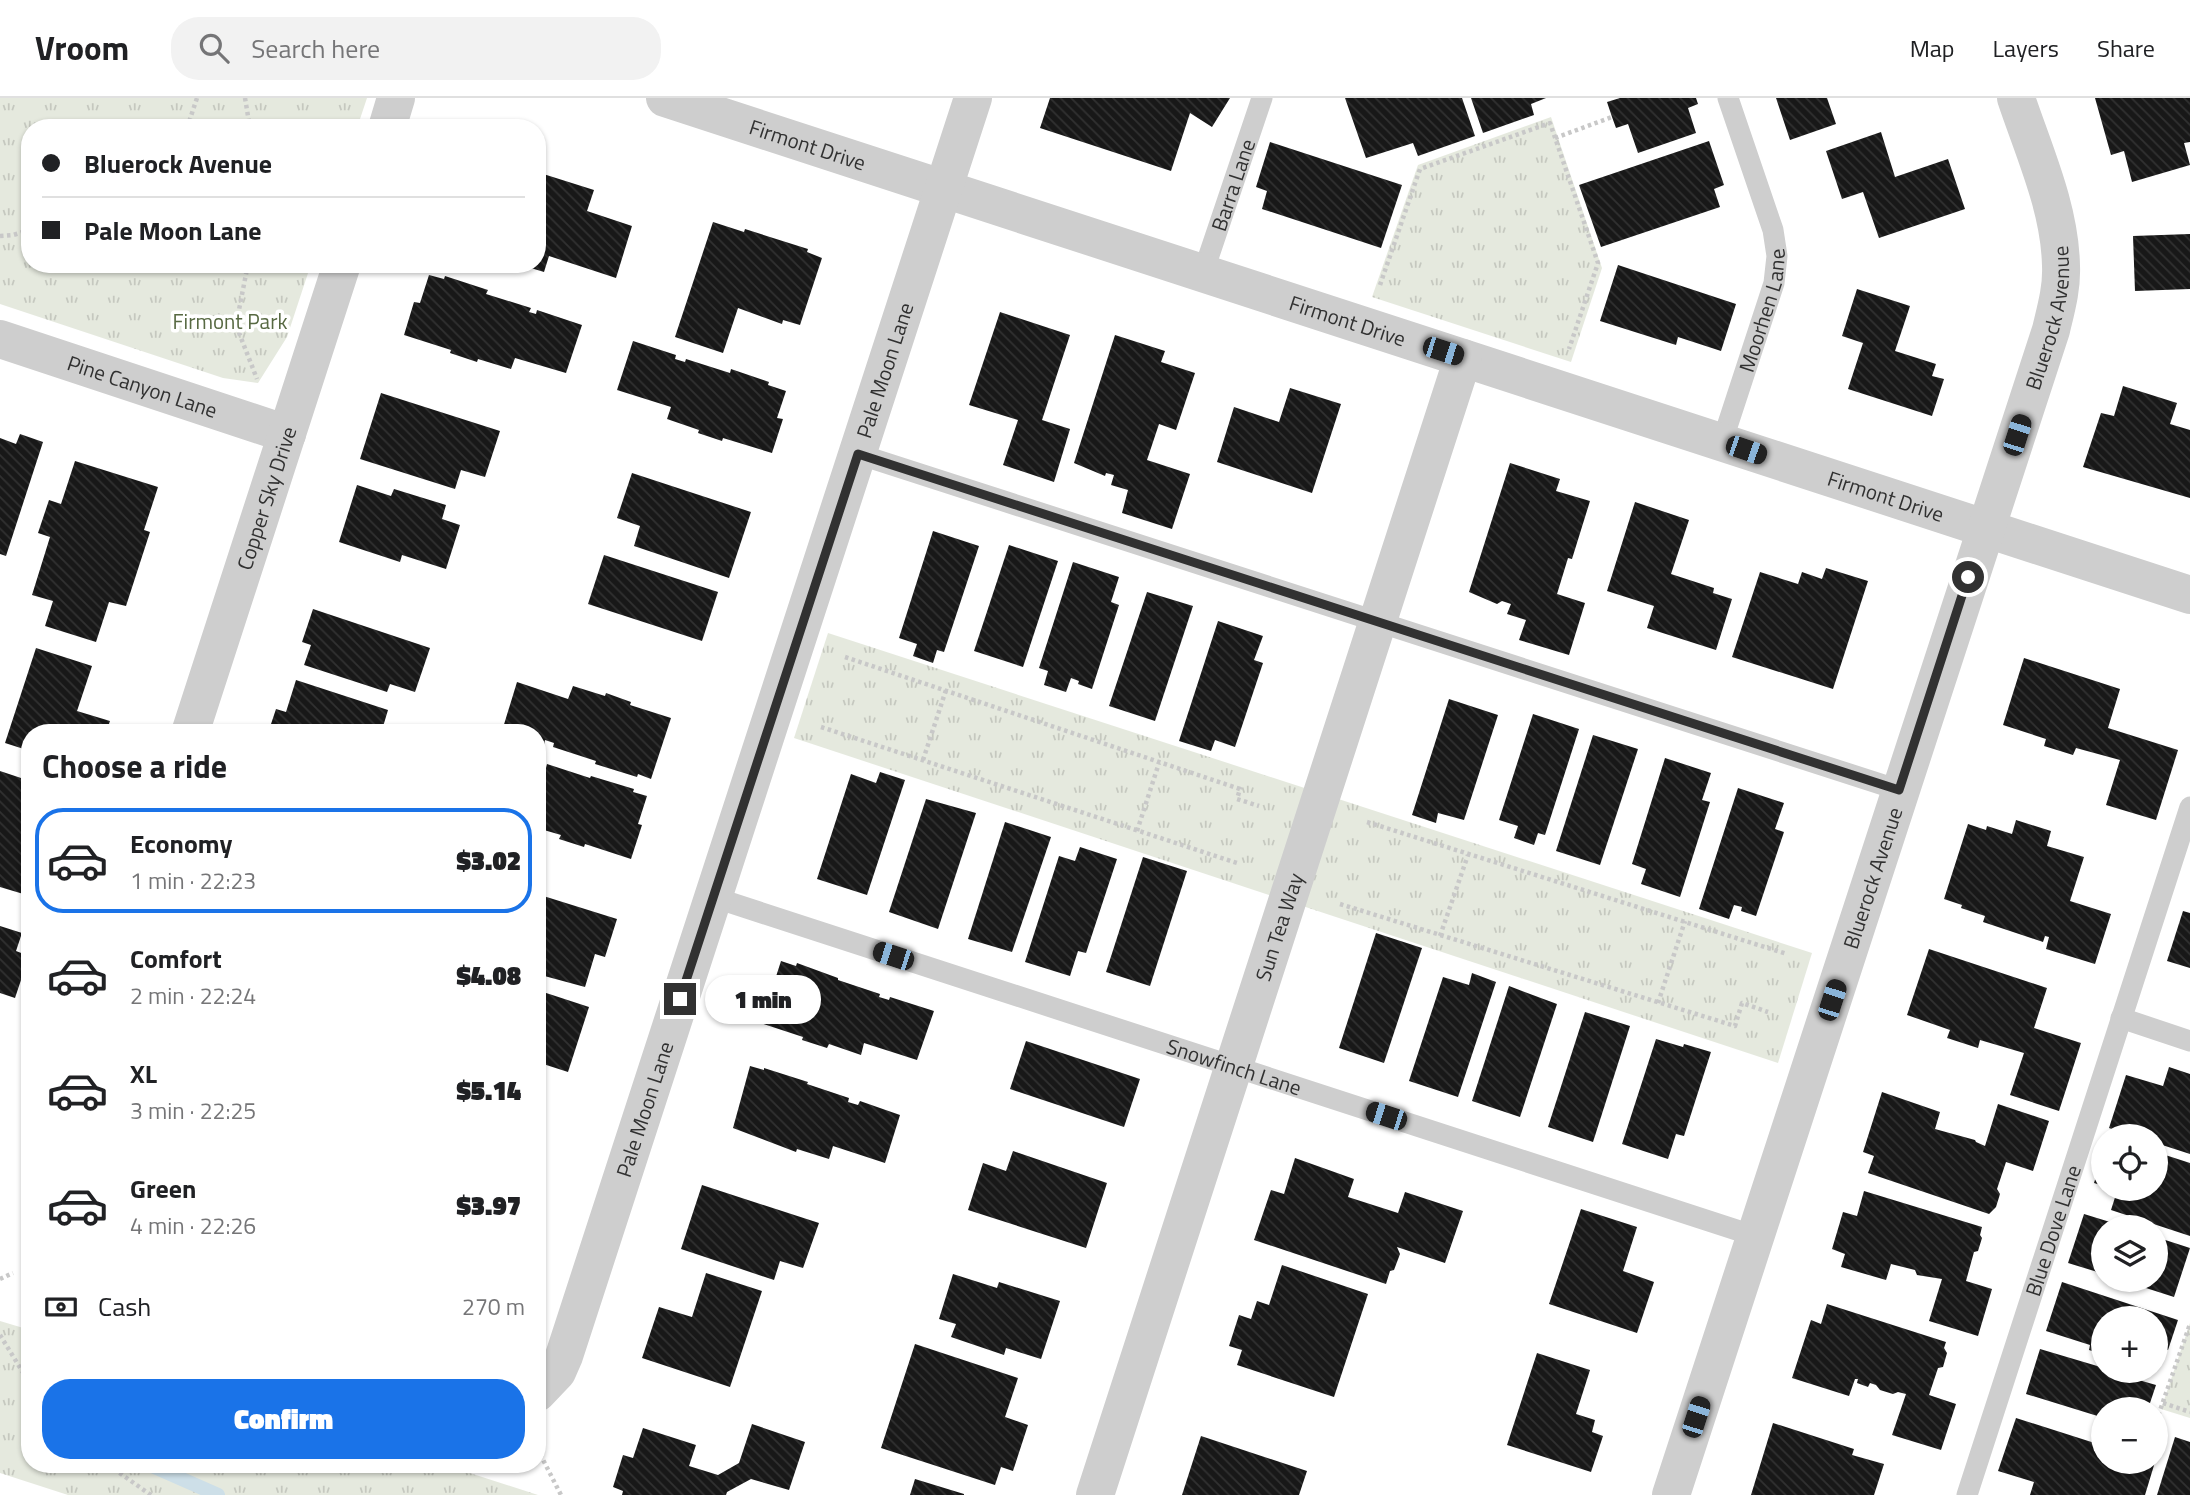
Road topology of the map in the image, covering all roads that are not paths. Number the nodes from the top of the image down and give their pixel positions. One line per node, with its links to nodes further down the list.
1 (396, 98): 7 (street)
2 (665, 98): 8 (street, Firmont Drive)
3 (973, 98): 8 (street, Pale Moon Lane)
4 (1262, 98): 10 (lane, Barra Lane)
5 (1728, 98): 14 (lane, Moorhen Lane)
6 (2016, 98): 16 (street, Bluerock Avenue)
7 (390, 119)
8 (944, 188): 10 (street, Firmont Drive); 15 (street, Pale Moon Lane)
9 (339, 273): 13 (street, Copper Sky Drive)
10 (1203, 274): 12 (street, Firmont Drive)
11 (0, 339): 13 (street, Pine Canyon Lane)
12 (1464, 358): 14 (street, Firmont Drive); 18 (street, Sun Tea Way)
13 (287, 434): 19 (street, Copper Sky Drive)
14 (1722, 442): 16 (street, Firmont Drive)
15 (858, 454): 18 (lane); 22 (street, Pale Moon Lane)
16 (1985, 528): 17 (street, Firmont Drive); 20 (street, Bluerock Avenue)
17 (2190, 595)
18 (1378, 621): 20 (lane); 25 (street, Sun Tea Way)
19 (193, 724)
20 (1899, 790): 26 (street, Bluerock Avenue)
21 (2190, 807): 23 (lane, Blue Dove Lane)
22 (713, 897): 25 (lane, Snowfinch Lane); 27 (street, Pale Moon Lane)
23 (2121, 1018): 24 (lane); 30 (lane, Blue Dove Lane)
24 (2190, 1041)
25 (1233, 1066): 26 (lane, Snowfinch Lane); 28 (street, Sun Tea Way)
26 (1755, 1236): 29 (street, Bluerock Avenue)
27 (546, 1384)
28 (1095, 1495)
29 (1671, 1495)
30 (1967, 1495)

